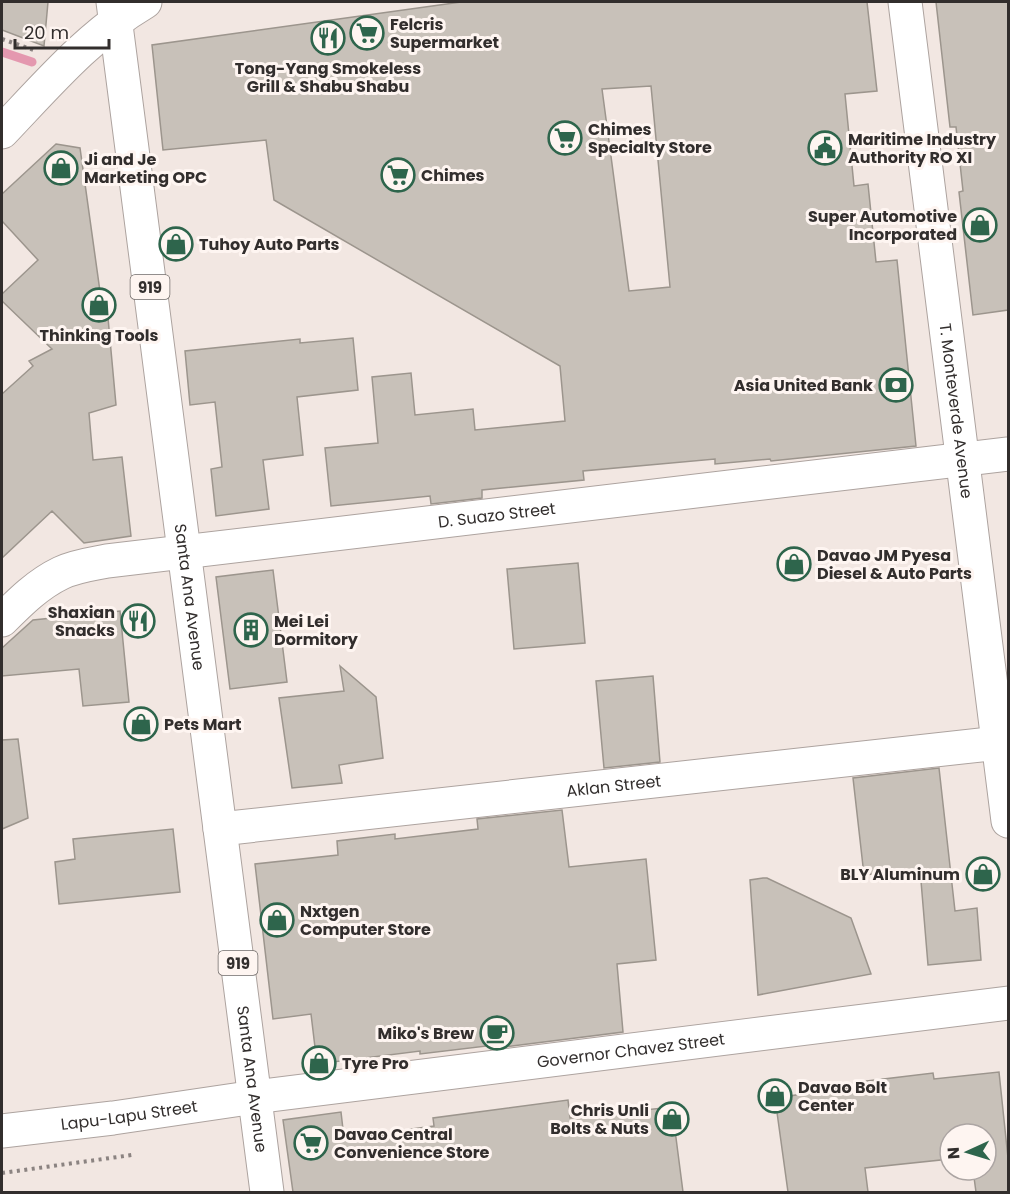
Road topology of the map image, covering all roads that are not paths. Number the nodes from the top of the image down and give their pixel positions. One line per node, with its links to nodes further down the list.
1 (145, 2): 3 (street)
2 (905, 2): 6 (street, T. Monteverde Avenue)
3 (114, 11): 4 (street); 7 (street, Santa Ana Avenue / 919)
4 (2, 132)
5 (1008, 454): 6 (street, D. Suazo Street)
6 (963, 461): 7 (street, D. Suazo Street); 9 (street, T. Monteverde Avenue)
7 (185, 552): 8 (street, D. Suazo Street); 11 (street, Santa Ana Avenue / 919)
8 (2, 620)
9 (1004, 743): 10 (street, T. Monteverde Avenue); 11 (street, Aklan Street)
10 (1008, 821)
11 (220, 829): 13 (street, Santa Ana Avenue / 919)
12 (1008, 1003): 13 (street, Governor Chavez Street)
13 (255, 1097): 14 (street, Lapu-Lapu Street); 15 (street, Santa Ana Avenue / 919)
14 (2, 1131)
15 (267, 1192)

